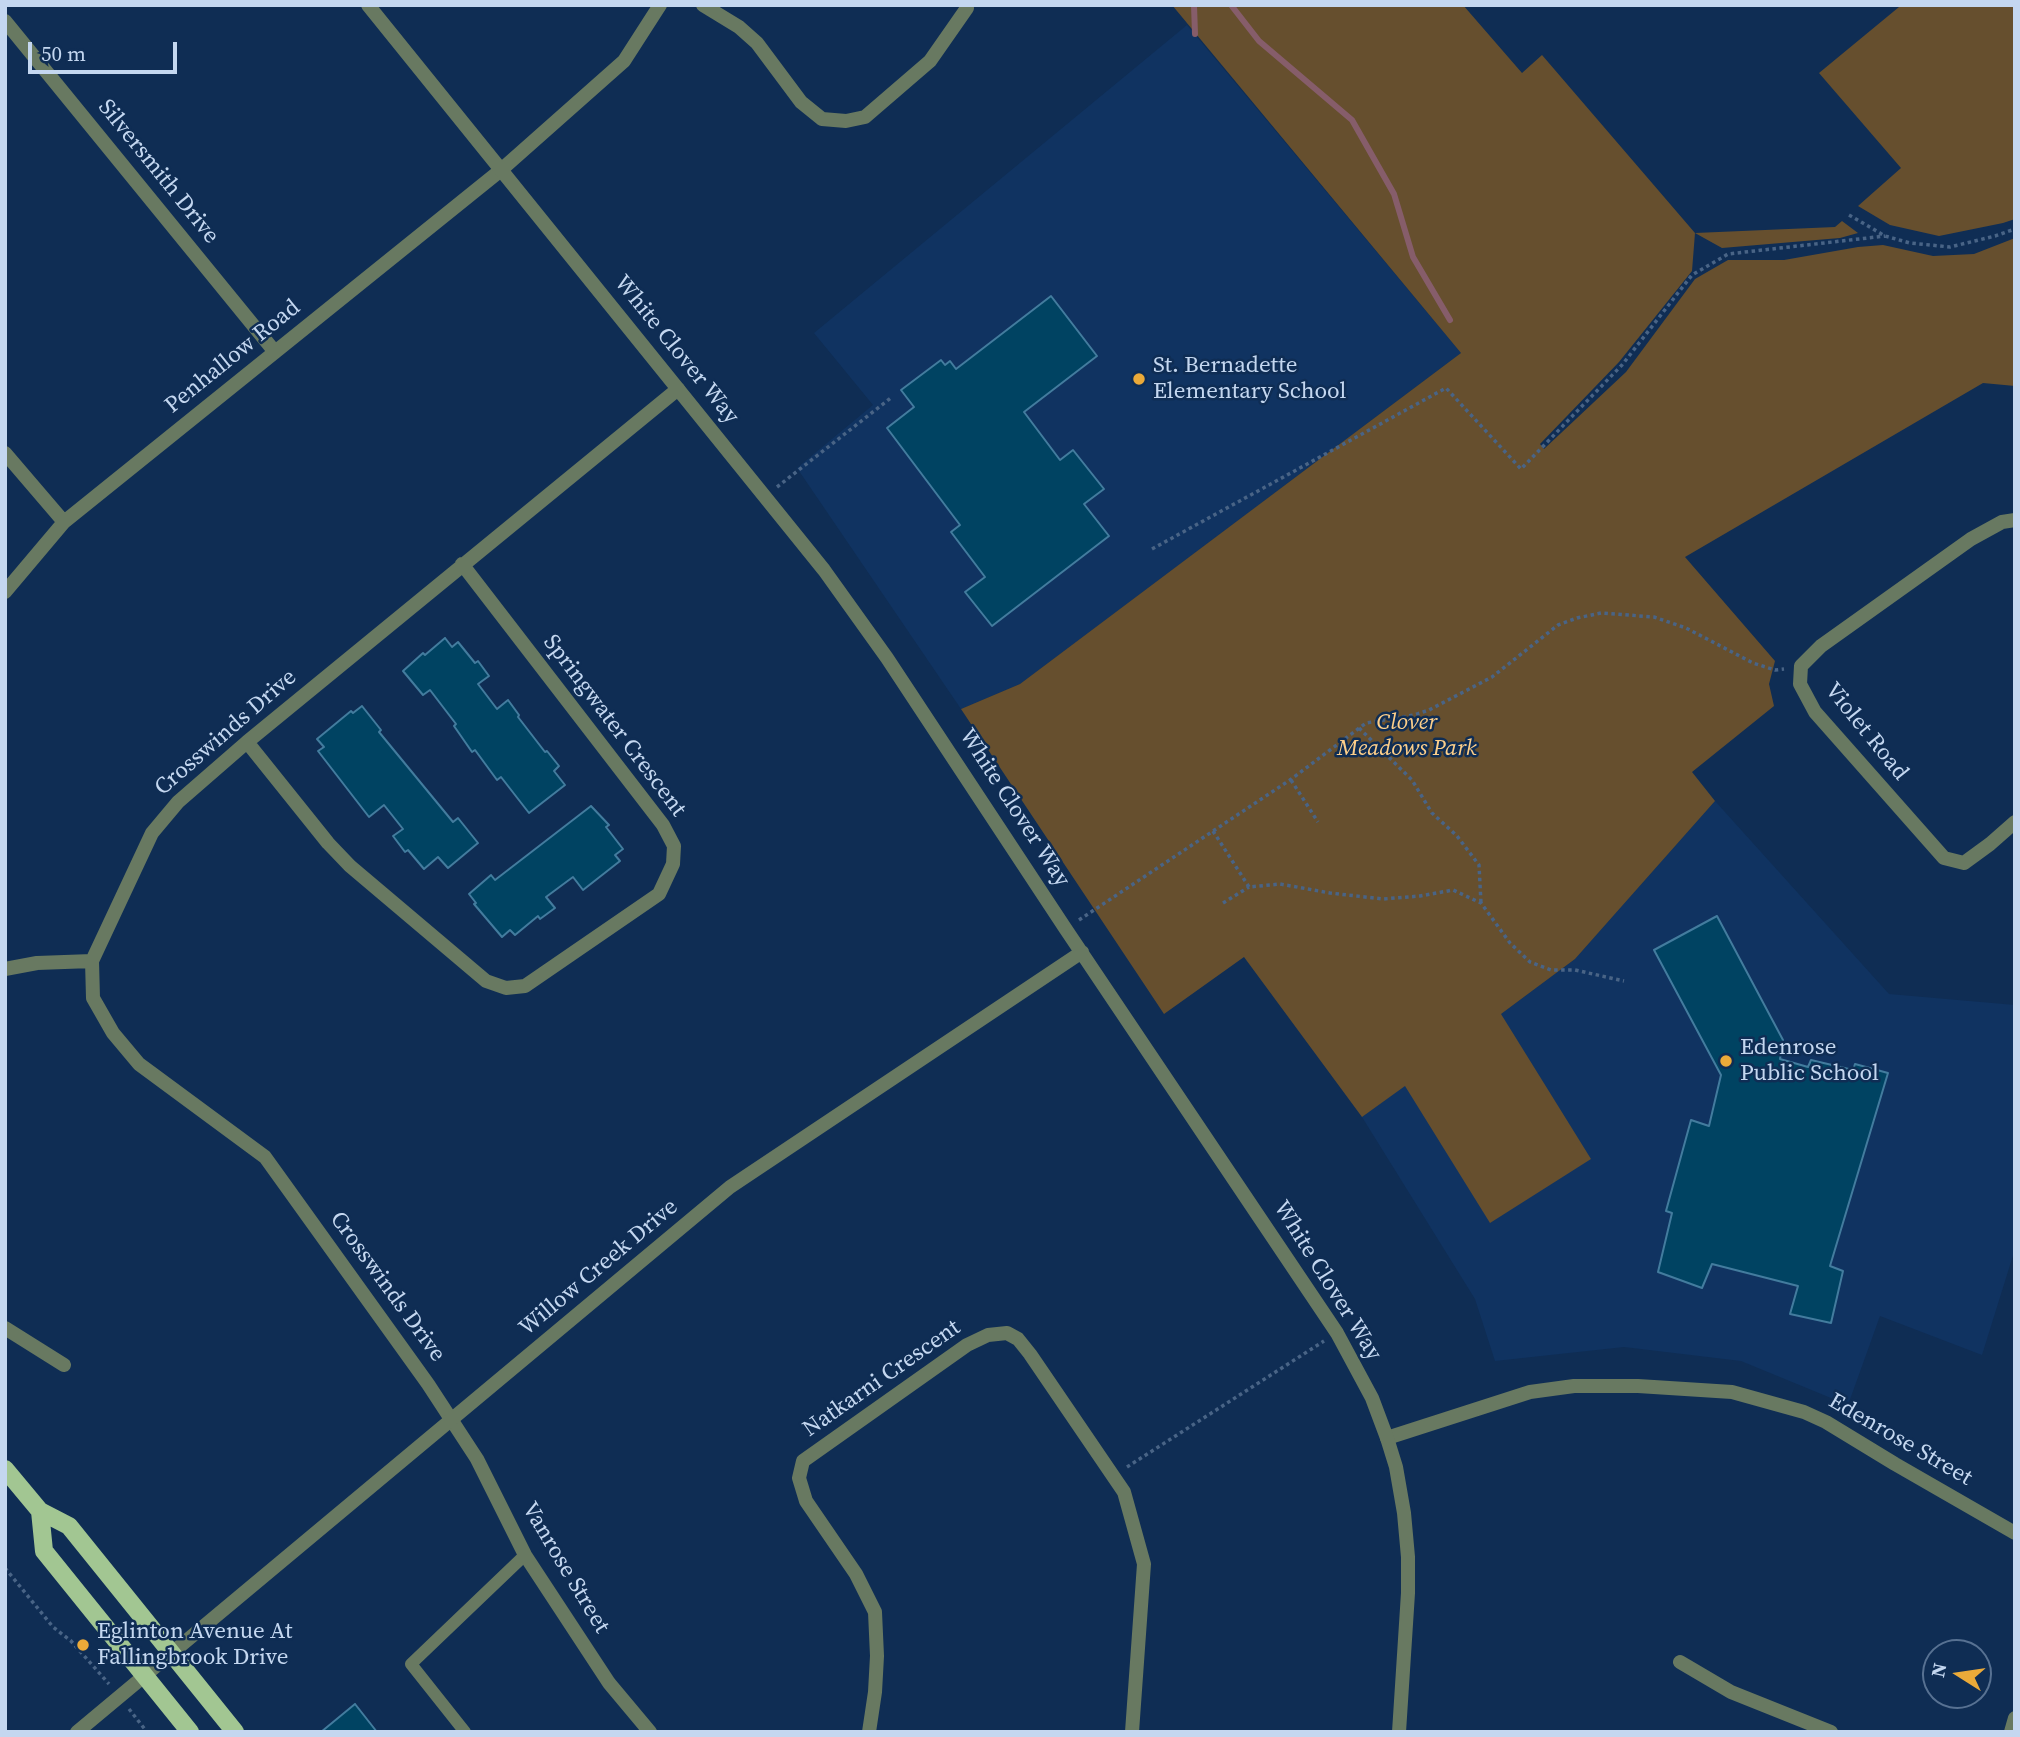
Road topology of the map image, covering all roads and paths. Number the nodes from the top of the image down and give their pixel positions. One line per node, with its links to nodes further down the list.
1 (368, 5): 6 (street, White Clover Way)
2 (660, 5): 6 (street, Penhallow Road)
3 (703, 5): 4 (street)
4 (967, 8)
5 (5, 21): 10 (street, Silversmith Drive)
6 (501, 170): 10 (street, Penhallow Road); 11 (street, White Clover Way)
7 (1849, 215): 9 (path)
8 (2015, 229): 9 (path)
9 (1885, 236): 17 (path)
10 (275, 352): 16 (street, Penhallow Road)
11 (678, 389): 14 (street, White Clover Way); 18 (street, Crosswinds Drive)
12 (892, 397): 14 (path)
13 (5, 453): 16 (street)
14 (765, 496): 30 (street, White Clover Way)
15 (2015, 520): 20 (street, Violet Road)
16 (64, 522): 19 (street, Penhallow Road)
17 (1152, 549)
18 (462, 564): 22 (street, Crosswinds Drive); 22 (street, Springwater Crescent)
19 (5, 592)
20 (1801, 666): 21 (path); 25 (street, Violet Road)
21 (1359, 729): 23 (path); 29 (path)
22 (247, 742): 32 (street, Crosswinds Drive)
23 (1290, 780): 24 (path); 26 (path)
24 (1318, 822)
25 (2015, 822)
26 (1213, 831): 27 (path); 30 (path)
27 (1249, 887): 28 (path); 29 (path)
28 (1223, 903)
29 (1481, 903): 34 (path)
30 (1065, 928): 31 (street, White Clover Way)
31 (1082, 952): 36 (street, White Clover Way); 38 (street, Willow Creek Drive)
32 (92, 961): 33 (street); 38 (street, Crosswinds Drive)
33 (5, 969)
34 (1624, 981)
35 (5, 1328): 37 (street)
36 (1337, 1333): 39 (street, White Clover Way); 41 (path)
37 (64, 1365)
38 (452, 1421): 44 (street, Vanrose Street); 46 (street, Willow Creek Drive)
39 (1387, 1438): 43 (street, Edenrose Street); 58 (street, White Clover Way)
40 (5, 1469): 42 (main road)
41 (1114, 1476): 56 (street, Natkarni Crescent); 57 (street, Natkarni Crescent)
42 (40, 1511): 46 (main road); 48 (main road)
43 (2015, 1533)
44 (525, 1555): 54 (lane); 55 (street, Vanrose Street)
45 (5, 1568): 49 (path)
46 (171, 1653): 48 (street, Willow Creek Drive); 53 (main road)
47 (1679, 1662): 59 (street)
48 (145, 1675): 51 (street, Willow Creek Drive); 52 (main road)
49 (104, 1678)
50 (2015, 1718): 60 (street)
51 (77, 1732)
52 (190, 1732)
53 (235, 1732)
54 (465, 1732)
55 (650, 1732)
56 (869, 1732)
57 (1132, 1732)
58 (1399, 1732)
59 (1831, 1732)
60 (2011, 1732)

